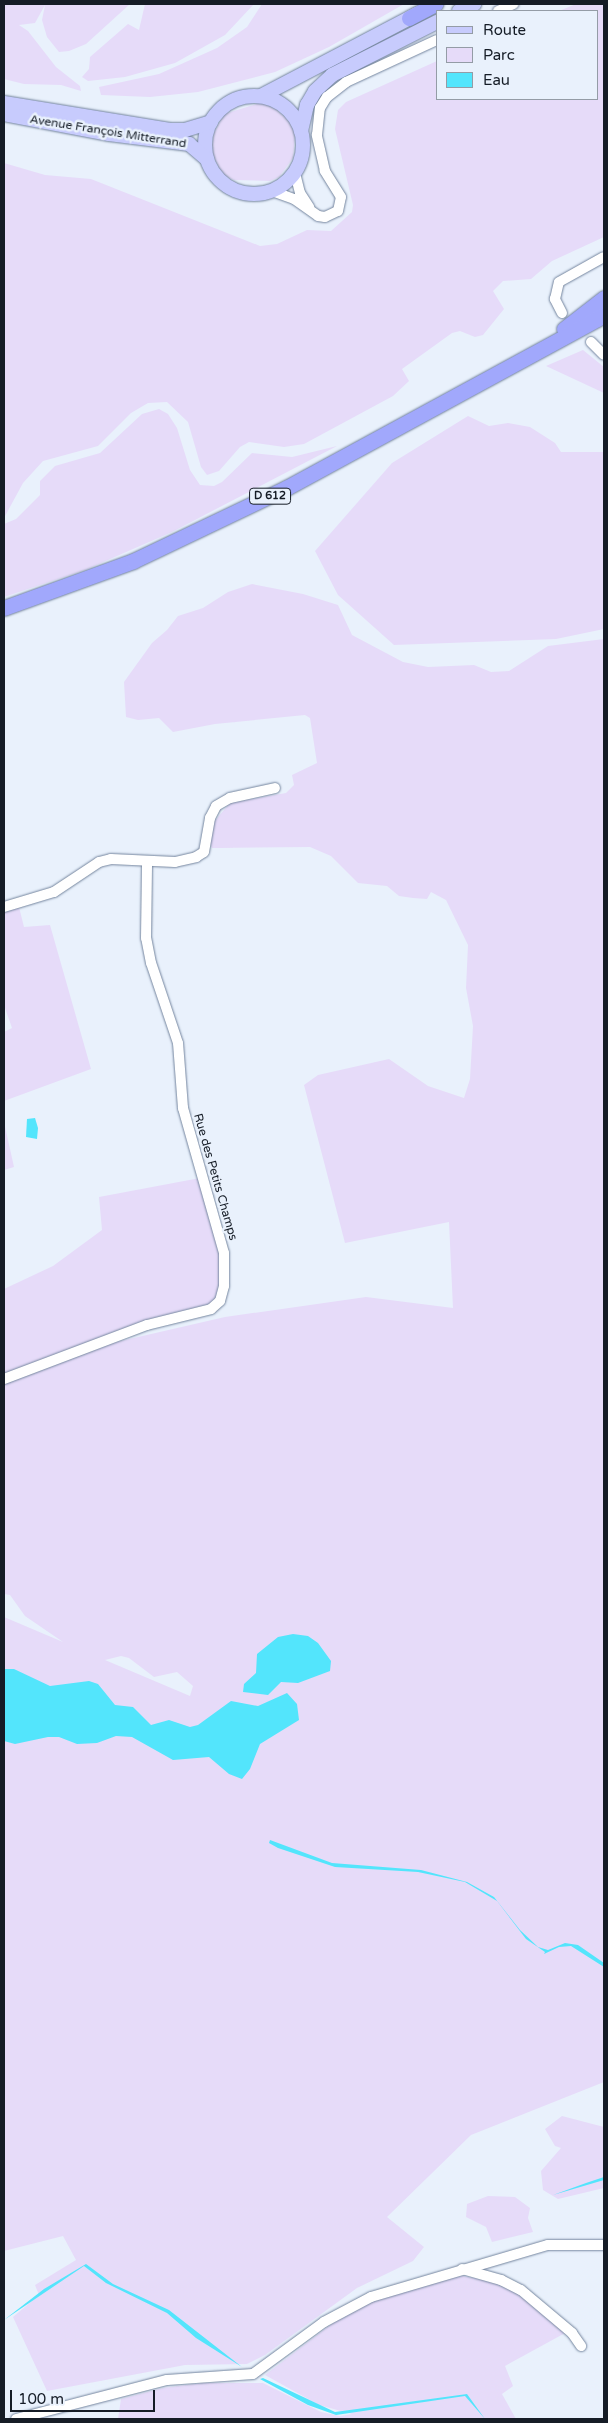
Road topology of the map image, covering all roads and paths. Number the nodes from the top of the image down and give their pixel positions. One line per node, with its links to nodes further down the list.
1 (436, 4): 6 (highway)
2 (474, 4): 4 (main road)
3 (514, 4): 5 (street)
4 (461, 10)
5 (500, 10)
6 (409, 18): 9 (main road)
7 (436, 23): 13 (main road)
8 (436, 40): 17 (street)
9 (261, 96): 12 (main road); 13 (main road)
10 (4, 104): 12 (main road, Avenue François Mitterrand)
11 (4, 114): 14 (main road, Avenue François Mitterrand)
12 (211, 122): 14 (main road)
13 (301, 131): 15 (main road)
14 (207, 159): 16 (main road)
15 (295, 173): 16 (main road); 17 (street)
16 (272, 191): 17 (street)
17 (311, 210)
18 (604, 257): 20 (street)
19 (604, 298): 24 (highway, D 612)
20 (562, 313)
21 (604, 315): 24 (highway, D 612)
22 (591, 342): 23 (street)
23 (604, 354)
24 (525, 359): 25 (highway, D 612)
25 (4, 608)
26 (275, 788): 27 (street)
27 (147, 862): 28 (street); 29 (street, Rue des Petits Champs)
28 (4, 907)
29 (4, 1379)
30 (604, 2245): 31 (street)
31 (462, 2269): 32 (street); 33 (street)
32 (581, 2346)
33 (16, 2419)

